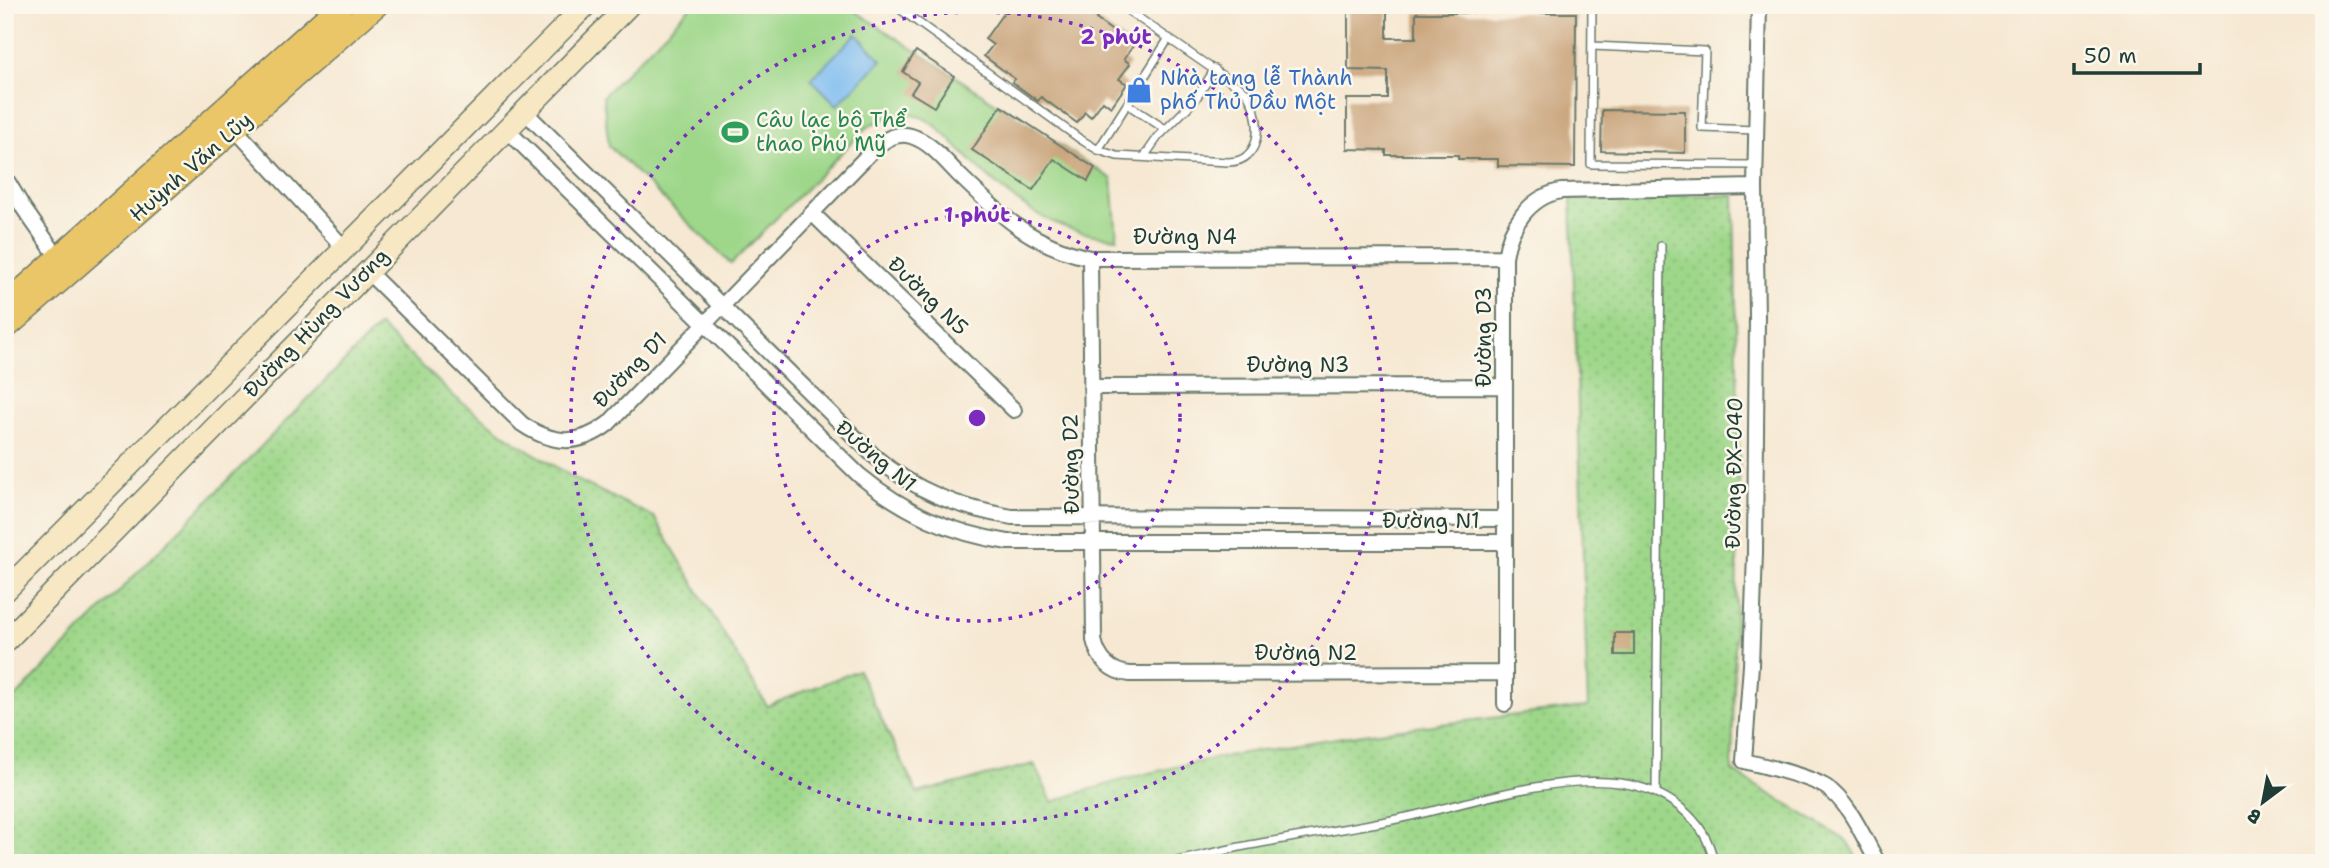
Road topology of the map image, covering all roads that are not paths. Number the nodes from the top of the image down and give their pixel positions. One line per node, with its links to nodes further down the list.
1 (341, 5): 29 (main road, Huỳnh Văn Lũy)
2 (376, 5): 14 (main road, Huỳnh Văn Lũy)
3 (586, 5): 26 (main road, Đường Hùng Vương)
4 (629, 5): 13 (main road, Đường Hùng Vương)
5 (894, 5): 19 (lane)
6 (1120, 5): 9 (lane)
7 (1592, 5): 10 (lane)
8 (1759, 5): 17 (street, Đường ĐX-040)
9 (1169, 38): 11 (lane); 12 (lane)
10 (1592, 46): 17 (lane); 21 (lane)
11 (1215, 69): 16 (lane); 20 (lane)
12 (1127, 104): 16 (lane); 19 (lane)
13 (524, 111): 15 (main road, Đường Hùng Vương); 32 (street, Đường N1)
14 (235, 129): 26 (street); 34 (main road, Huỳnh Văn Lũy)
15 (506, 129): 30 (main road, Đường Hùng Vương); 33 (street, Đường N1)
16 (1165, 129): 20 (lane)
17 (1756, 130): 21 (street, Đường ĐX-040)
18 (908, 135): 24 (street, Đường D1); 28 (street, Đường N4)
19 (1098, 150): 20 (lane)
20 (1144, 157)
21 (1755, 165): 23 (street, Đường ĐX-040)
22 (5, 177): 29 (street)
23 (1755, 187): 27 (street, Đường D3); 50 (street, Đường ĐX-040)
24 (812, 213): 32 (street, Đường D1); 37 (street, Đường N5)
25 (1661, 246): 47 (lane)
26 (345, 249): 30 (main road); 42 (main road, Đường Hùng Vương)
27 (1505, 257): 28 (street, Đường N4); 35 (street, Đường D3)
28 (1090, 258): 36 (street, Đường D2)
29 (59, 259): 31 (main road, Huỳnh Văn Lũy)
30 (367, 271): 33 (street, Đường D1); 43 (main road, Đường Hùng Vương)
31 (5, 306)
32 (722, 306): 33 (street, Đường D1); 38 (street, Đường N1)
33 (705, 323): 40 (street, Đường N1)
34 (5, 328)
35 (1505, 386): 36 (street, Đường N3); 39 (street, Đường D3)
36 (1091, 387): 38 (street, Đường D2)
37 (1014, 410)
38 (1093, 516): 39 (street, Đường N1); 40 (street, Đường D2)
39 (1505, 519): 41 (street, Đường D3)
40 (1093, 542): 41 (street, Đường N1); 44 (street, Đường D2)
41 (1505, 542): 45 (street, Đường D3)
42 (5, 591)
43 (5, 642)
44 (1108, 666): 45 (street, Đường N2)
45 (1505, 673): 46 (street, Đường D3)
46 (1505, 704)
47 (1656, 793): 48 (lane); 49 (lane)
48 (1167, 863)
49 (1714, 863)
50 (1878, 863)

